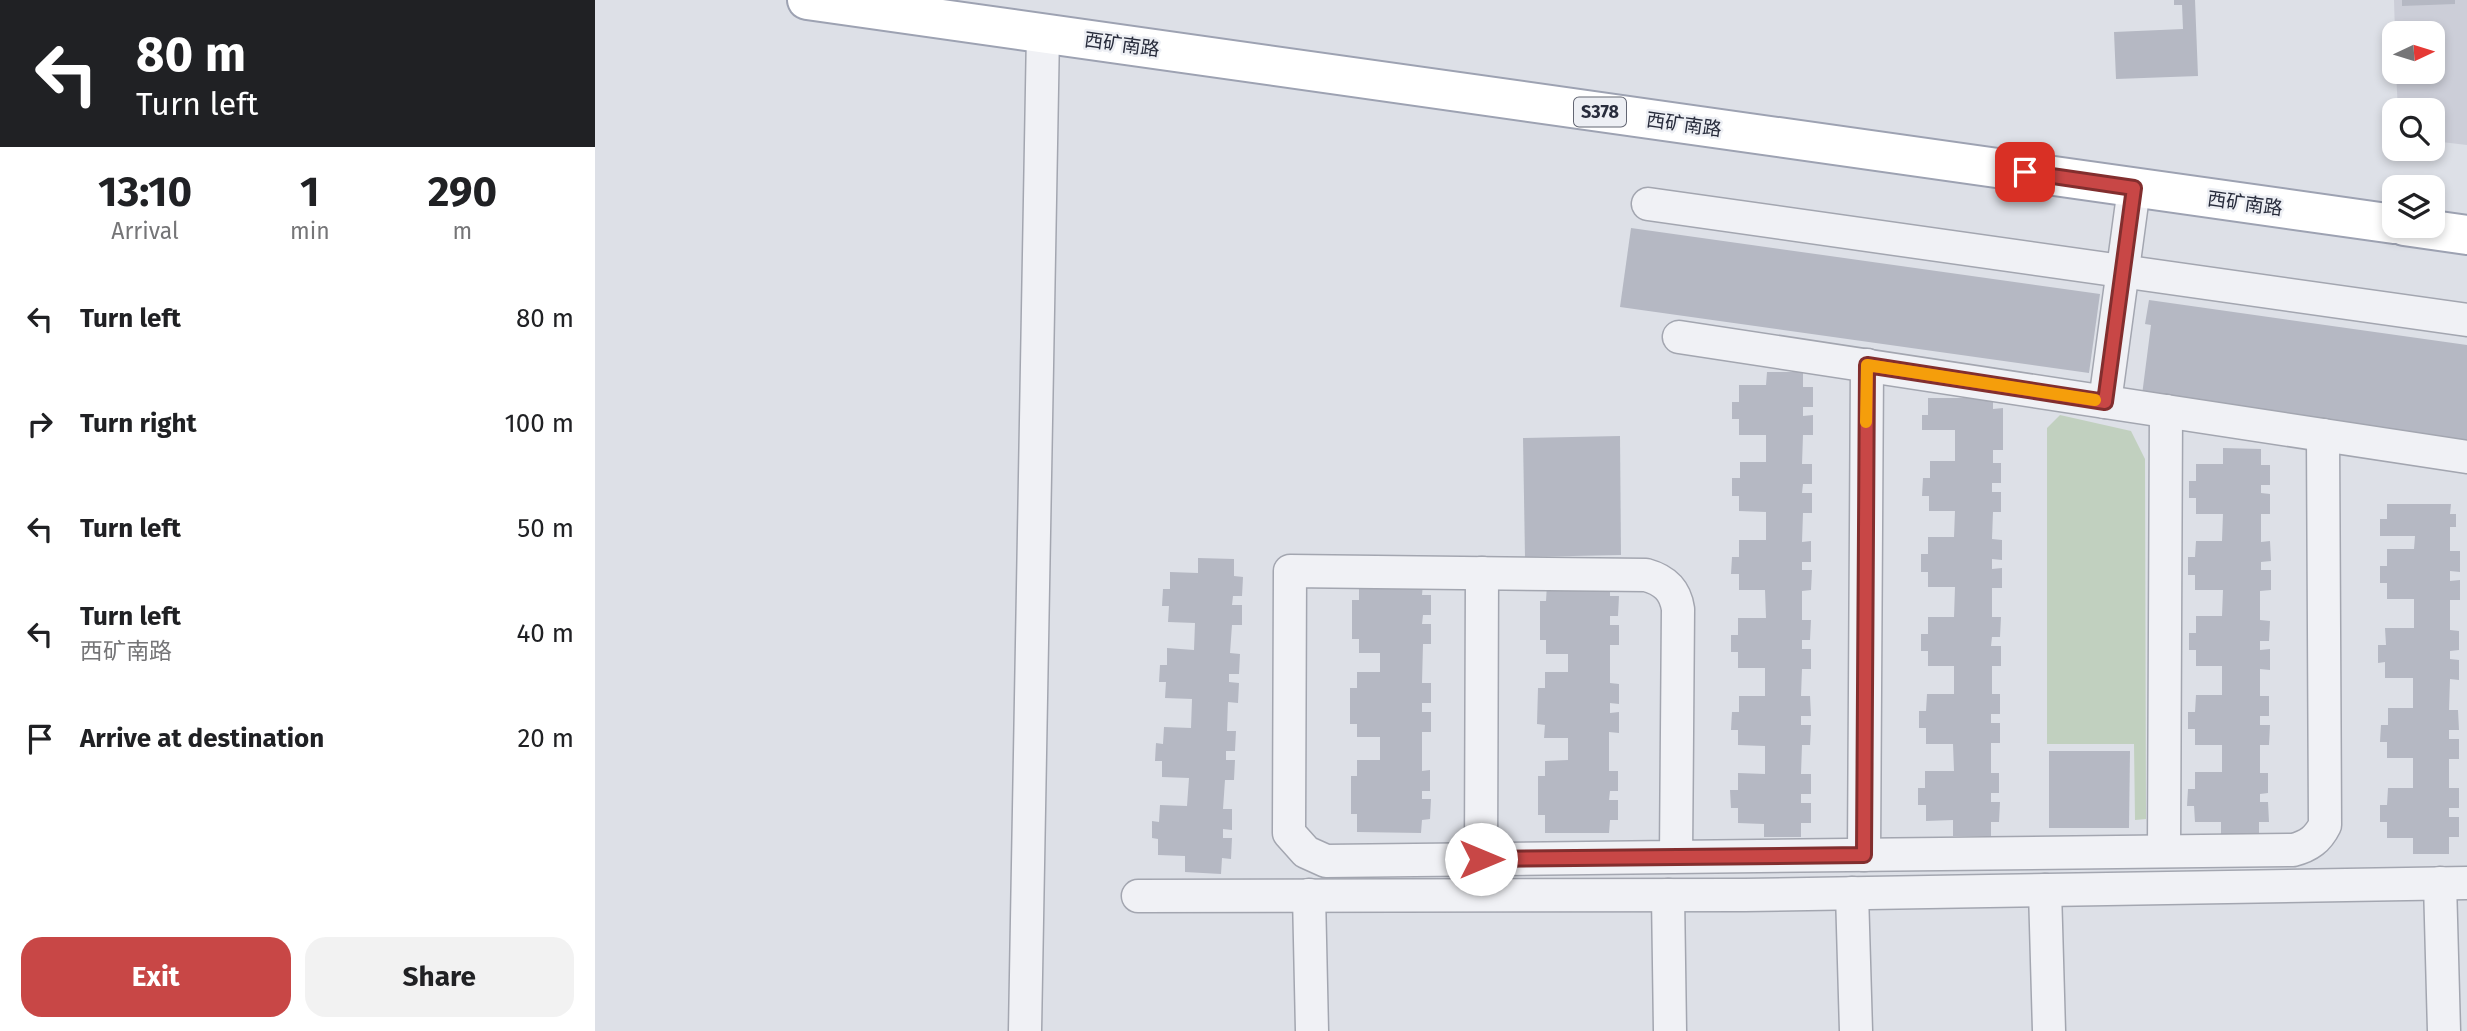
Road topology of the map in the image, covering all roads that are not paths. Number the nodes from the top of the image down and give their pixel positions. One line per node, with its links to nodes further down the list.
1 (807, 0): 2 (main road, 西矿南路 / S378)
2 (1043, 33): 3 (main road, 西矿南路 / S378); 27 (street)
3 (2134, 188): 5 (main road, 西矿南路 / S378); 8 (street)
4 (1648, 204): 8 (street)
5 (2382, 222)
6 (2445, 232): 7 (main road)
7 (2467, 235)
8 (2123, 271): 9 (street); 12 (street)
9 (2467, 320)
10 (1679, 337): 11 (street)
11 (1867, 365): 12 (street); 18 (street)
12 (2105, 402): 13 (street)
13 (2166, 411): 14 (street); 17 (street)
14 (2323, 435): 15 (street); 17 (street)
15 (2467, 457)
16 (1482, 573): 19 (street); 20 (street); 20 (street)
17 (2164, 852): 18 (street)
18 (1864, 855): 19 (street)
19 (1676, 857): 20 (street)
20 (1481, 859)
21 (2454, 883): 22 (street); 32 (street)
22 (2045, 890): 23 (street); 31 (street)
23 (1852, 893): 25 (street); 30 (street)
24 (1309, 895): 25 (street); 26 (street); 28 (street)
25 (1668, 895): 29 (street)
26 (1138, 896)
27 (1025, 1031)
28 (1312, 1031)
29 (1670, 1031)
30 (1856, 1031)
31 (2049, 1031)
32 (2444, 1031)

